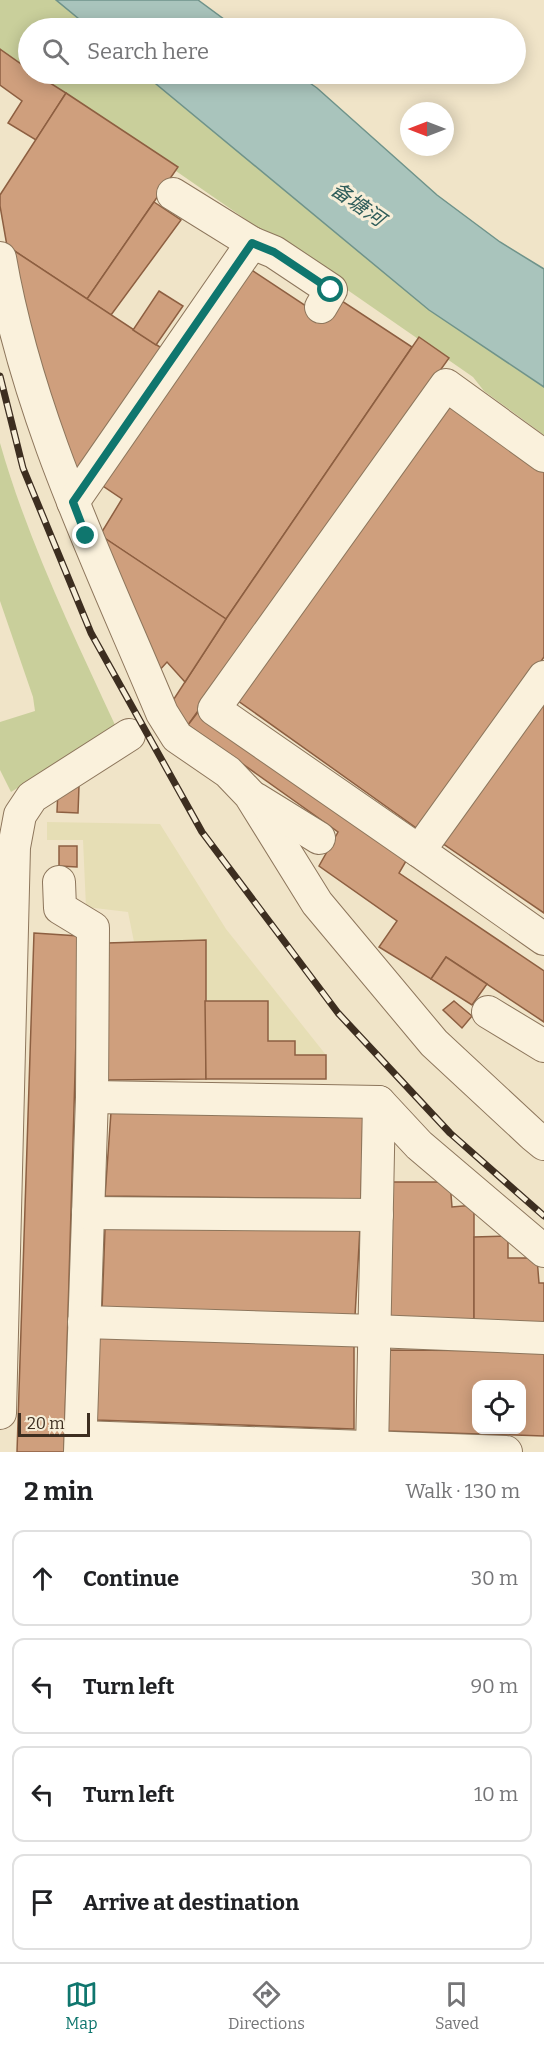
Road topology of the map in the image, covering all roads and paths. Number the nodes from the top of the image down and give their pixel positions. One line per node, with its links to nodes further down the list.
1 (173, 194): 2 (street)
2 (252, 243): 4 (street); 6 (street)
3 (0, 258): 6 (street)
4 (321, 307)
5 (544, 456): 12 (street)
6 (73, 502): 9 (street)
7 (544, 677): 12 (street)
8 (129, 735): 10 (street)
9 (250, 795): 11 (street); 19 (street)
10 (7, 835): 26 (street)
11 (319, 838)
12 (419, 851): 14 (street)
13 (59, 882): 17 (street)
14 (544, 939)
15 (488, 1012): 16 (street)
16 (544, 1046)
17 (92, 1097): 18 (street); 20 (street)
18 (379, 1102): 21 (street); 22 (street)
19 (544, 1143)
20 (88, 1213): 21 (street); 23 (street)
21 (377, 1215): 24 (street)
22 (544, 1251)
23 (84, 1322): 24 (street); 27 (street)
24 (374, 1331): 25 (street); 28 (street)
25 (544, 1338)
26 (0, 1413)
27 (80, 1445): 28 (street)
28 (372, 1450): 29 (street)
29 (506, 1452)

